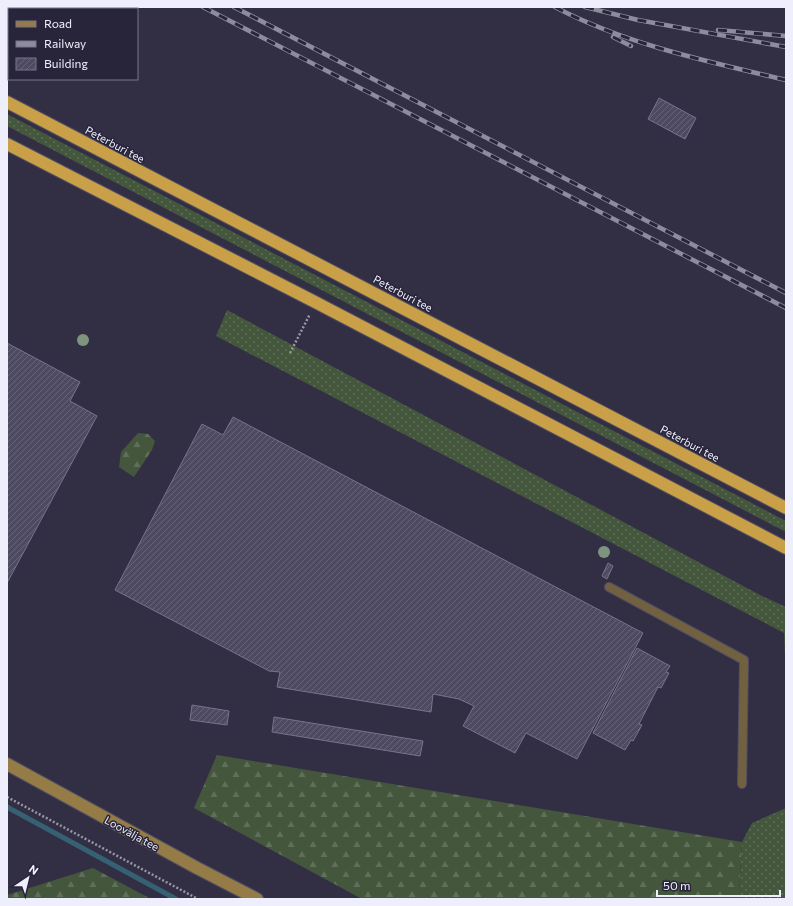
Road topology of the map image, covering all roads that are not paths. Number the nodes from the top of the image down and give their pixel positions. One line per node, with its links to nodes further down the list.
1 (7, 102): 3 (highway, Peterburi tee)
2 (7, 144): 4 (highway)
3 (786, 508)
4 (786, 548)
5 (608, 587): 7 (lane)
6 (7, 764): 8 (street, Loovälja tee)
7 (742, 784)
8 (257, 899)

